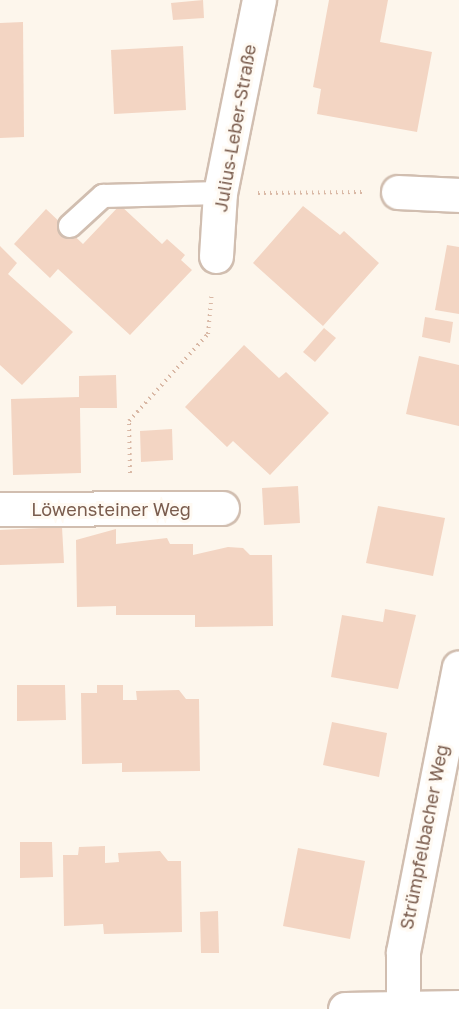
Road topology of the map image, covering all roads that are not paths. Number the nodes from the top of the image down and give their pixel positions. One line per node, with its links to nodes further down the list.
1 (259, 0): 3 (street, Julius-Leber-Straße)
2 (398, 192): 4 (street)
3 (220, 193): 5 (lane); 6 (street, Julius-Leber-Straße)
4 (459, 195)
5 (70, 226)
6 (216, 256)
7 (0, 508): 8 (street, Löwensteiner Weg)
8 (222, 508)
9 (459, 668): 10 (street, Strümpfelbacher Weg)
10 (403, 1008): 11 (street); 12 (street)
11 (459, 1008)
12 (345, 1009)

